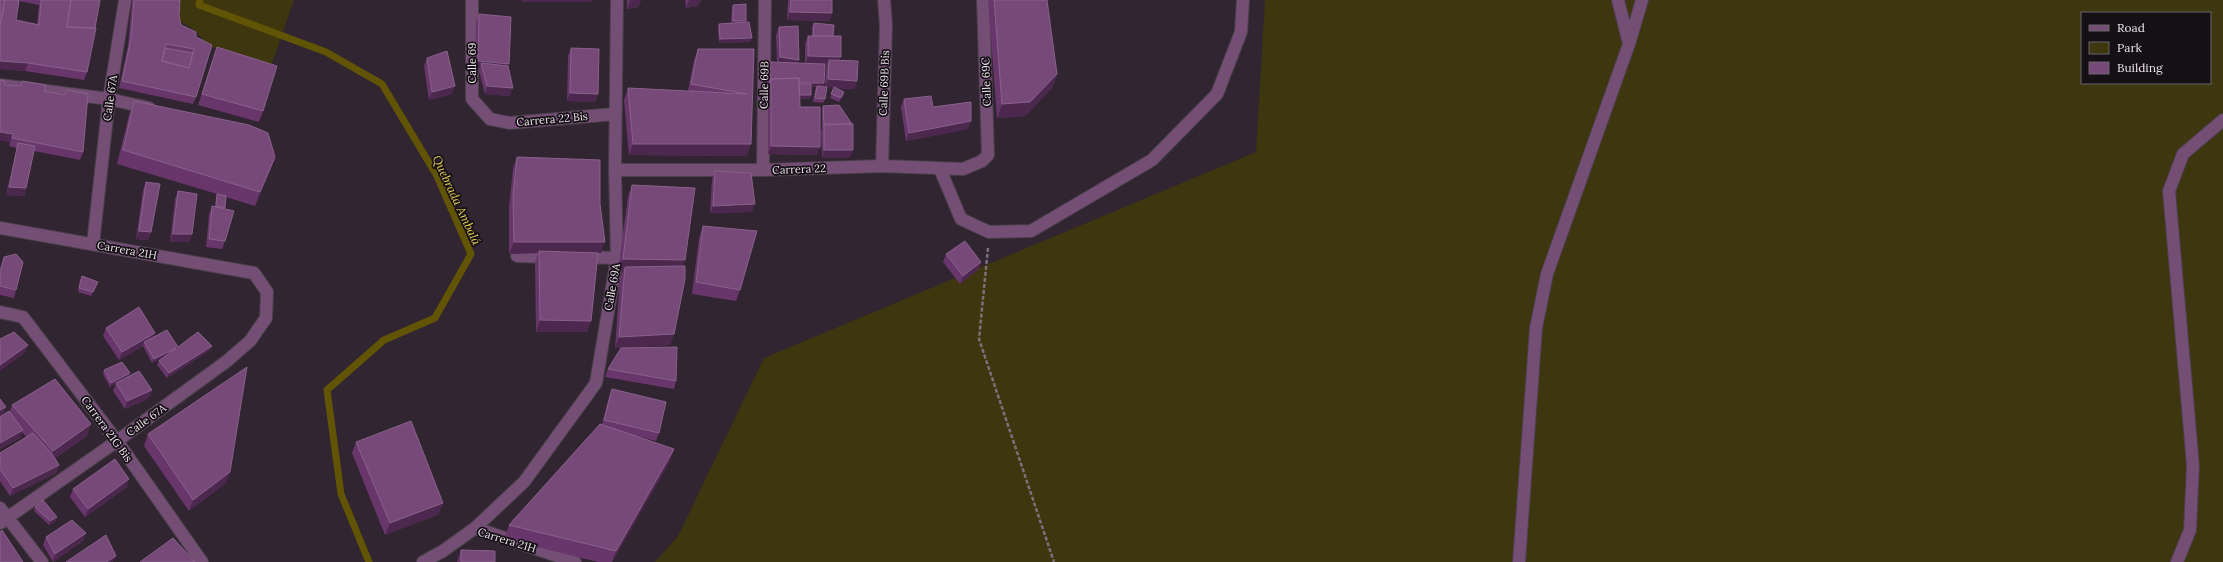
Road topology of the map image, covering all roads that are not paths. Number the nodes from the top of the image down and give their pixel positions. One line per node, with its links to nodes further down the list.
1 (125, 0): 12 (street, Calle 67A)
2 (472, 0): 15 (street, Calle 69)
3 (617, 0): 14 (street, Calle 69A)
4 (765, 0): 21 (street, Calle 69B)
5 (884, 0): 18 (street, Calle 69B Bis)
6 (983, 0): 17 (street, Calle 69C)
7 (1243, 0): 19 (street)
8 (1618, 0): 10 (street)
9 (1642, 0): 10 (street)
10 (1629, 44): 36 (street)
11 (0, 85): 12 (street)
12 (109, 100): 13 (street); 23 (street, Calle 67A)
13 (164, 112)
14 (615, 114): 15 (street, Carrera 22 Bis); 20 (street, Calle 69A)
15 (490, 119)
16 (2223, 120): 37 (street)
17 (982, 161): 19 (street, Carrera 22)
18 (882, 166): 19 (street, Carrera 22); 21 (street, Carrera 22)
19 (940, 169)
20 (615, 170): 21 (street, Carrera 22); 25 (street, Calle 69A)
21 (763, 170)
22 (0, 228): 23 (street, Carrera 21H)
23 (93, 244): 26 (street, Carrera 21H)
24 (517, 256): 25 (street)
25 (617, 258): 30 (street, Calle 69A)
26 (254, 273): 28 (street, Calle 67A)
27 (0, 312): 28 (street, Carrera 21G Bis)
28 (117, 441): 29 (street, Calle 67A); 33 (street, Carrera 21G Bis)
29 (2, 516): 32 (street)
30 (475, 528): 31 (street, Carrera 21H); 35 (street, Carrera 21H)
31 (444, 556): 34 (street, Carrera 21H)
32 (42, 562)
33 (202, 562)
34 (422, 562)
35 (575, 562)
36 (1519, 562)
37 (2177, 562)

